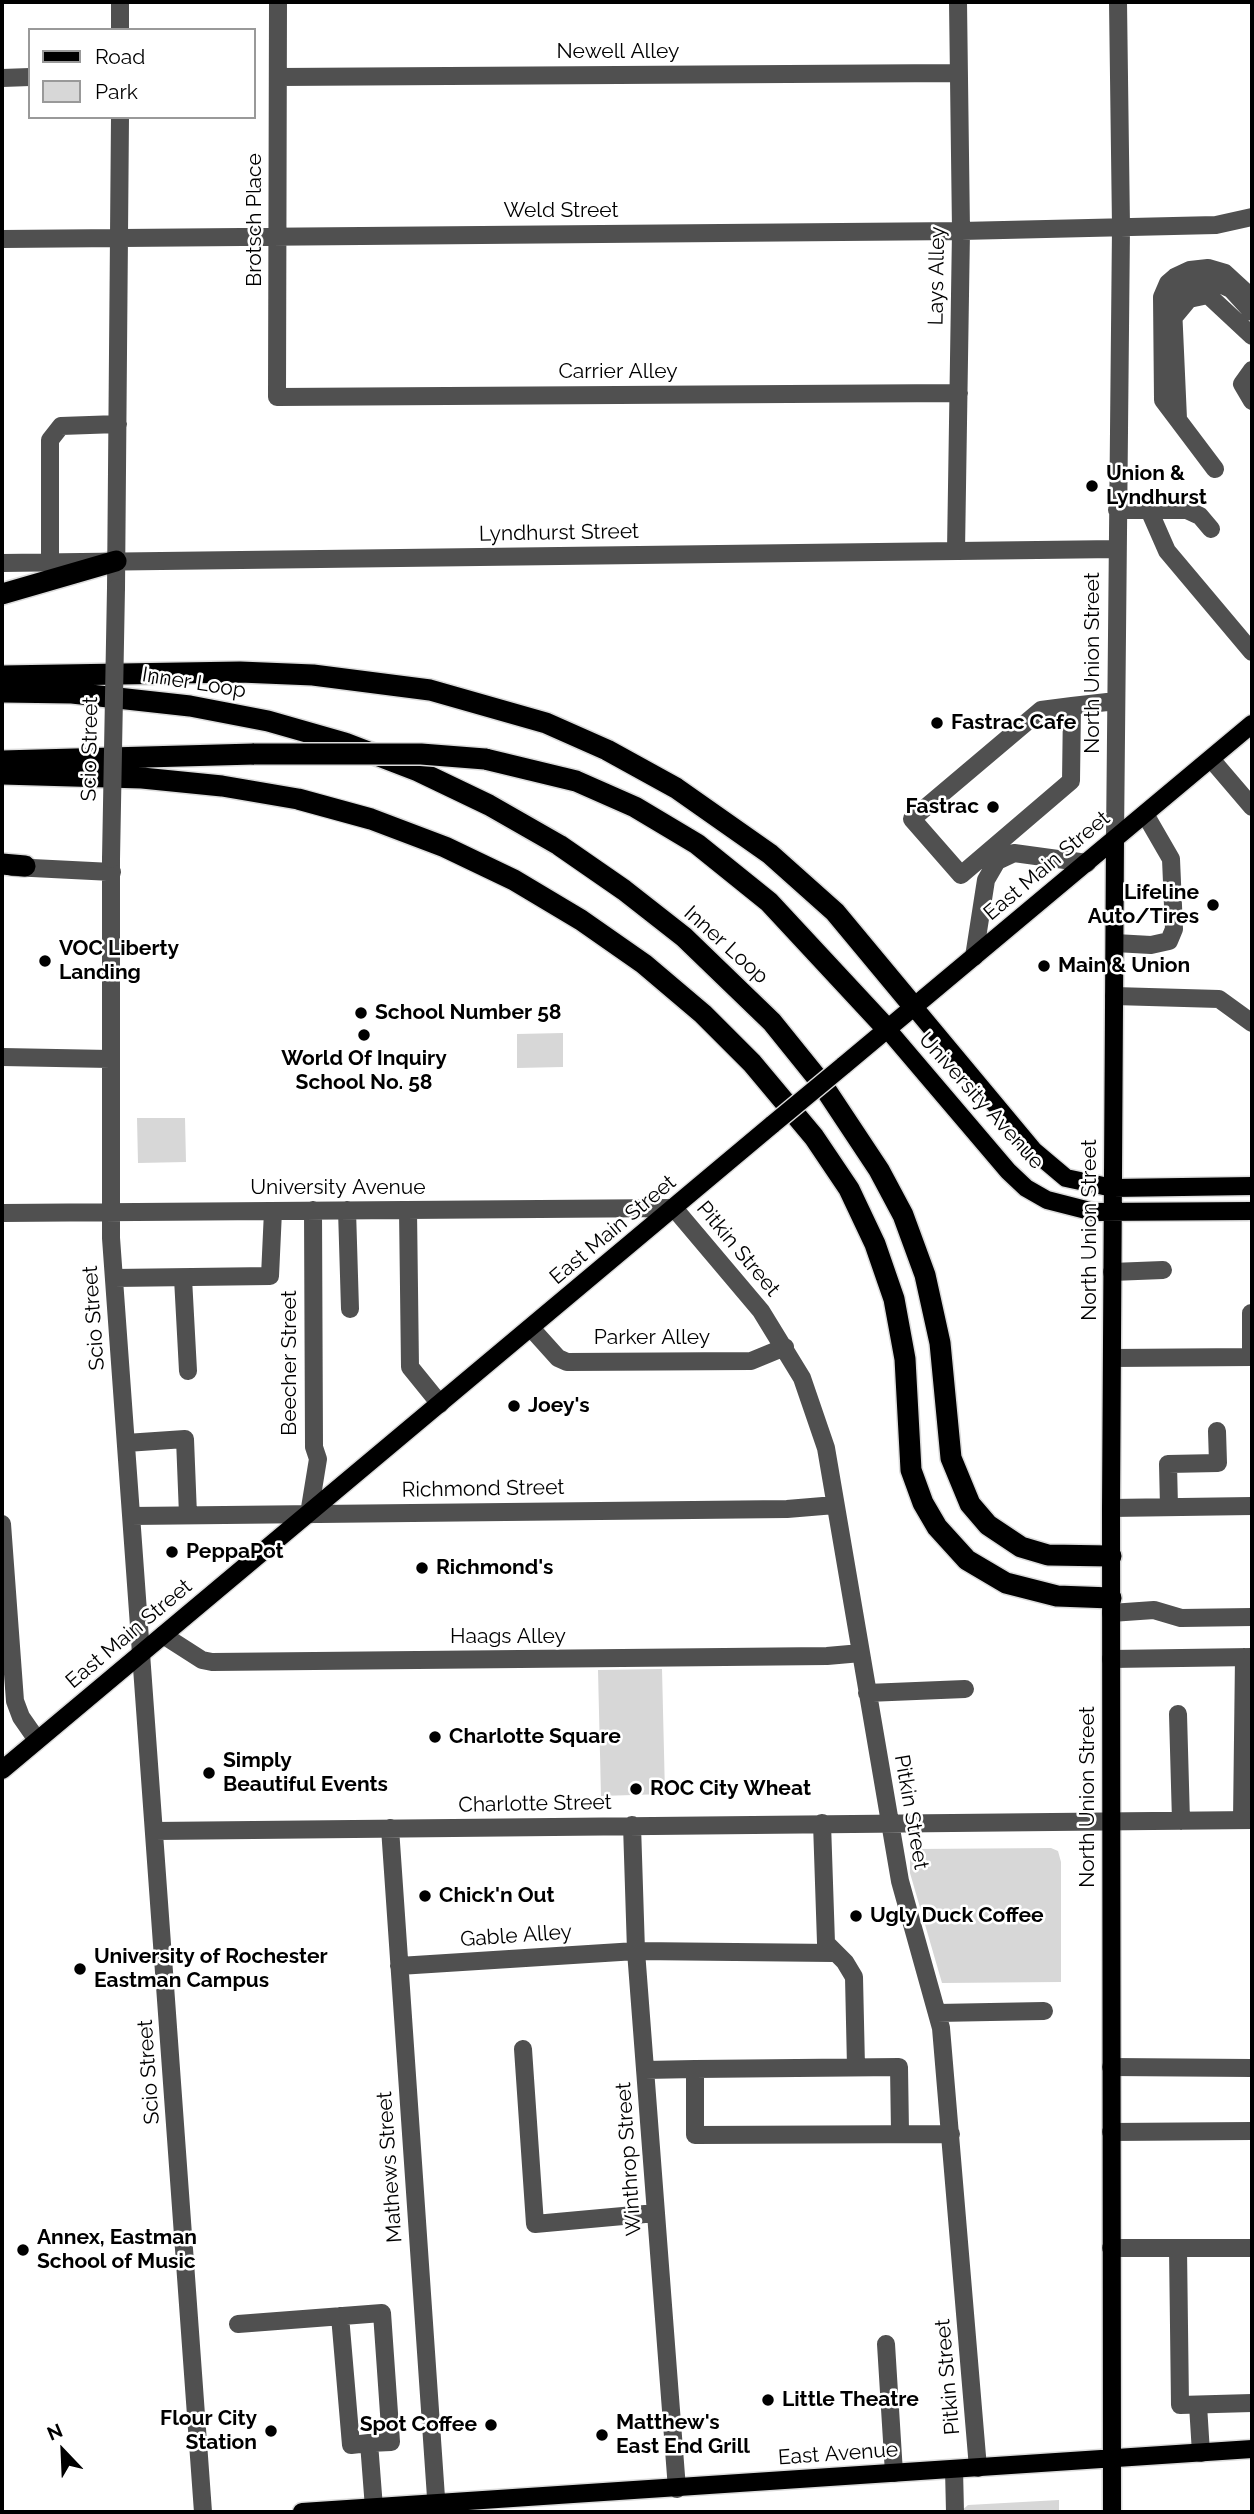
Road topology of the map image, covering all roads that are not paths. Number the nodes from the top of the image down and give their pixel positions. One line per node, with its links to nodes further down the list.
1 (120, 2): 5 (street)
2 (278, 2): 8 (street, Brotsch Place)
3 (958, 2): 6 (street, Lays Alley)
4 (1118, 2): 12 (street, North Union Street)
5 (120, 28)
6 (957, 73): 8 (street, Newell Alley); 13 (street, Lays Alley)
7 (28, 77): 9 (street)
8 (279, 77): 14 (street, Brotsch Place)
9 (2, 78)
10 (120, 119): 15 (street, Scio Street)
11 (1252, 217): 12 (street, Weld Street)
12 (1121, 227): 13 (street, Weld Street); 28 (street, North Union Street)
13 (961, 231): 14 (street, Weld Street); 22 (street, Lays Alley)
14 (277, 236): 15 (street, Weld Street); 23 (street, Brotsch Place)
15 (120, 238): 16 (street, Weld Street); 26 (street, Scio Street)
16 (2, 239)
17 (1252, 298): 25 (street)
18 (1252, 312): 19 (street)
19 (1174, 318): 20 (street); 25 (street)
20 (1252, 336)
21 (1252, 370): 24 (street)
22 (959, 393): 23 (street, Carrier Alley); 32 (street, Lays Alley)
23 (277, 397)
24 (1252, 401)
25 (1178, 421): 27 (street)
26 (118, 424): 33 (street, Scio Street); 34 (street)
27 (1215, 469)
28 (1117, 510): 29 (street); 31 (street, North Union Street)
29 (1149, 510): 30 (street); 37 (street)
30 (1211, 529)
31 (1117, 550): 32 (street, Lyndhurst Street); 40 (street, North Union Street)
32 (956, 551): 33 (street, Lyndhurst Street)
33 (116, 561): 34 (street, Lyndhurst Street); 36 (highway); 51 (street, Scio Street, bridge)
34 (50, 562): 35 (street, Lyndhurst Street)
35 (2, 563)
36 (2, 594)
37 (1251, 646)
38 (2, 676): 57 (highway)
39 (2, 692): 95 (highway, Inner Loop)
40 (1116, 701): 41 (street); 48 (street, North Union Street)
41 (1072, 706): 49 (street); 49 (street)
42 (1252, 724): 43 (main road, East Main Street)
43 (1211, 759): 46 (street); 47 (main road, East Main Street)
44 (2, 761): 59 (highway, bridge)
45 (2, 774): 96 (highway)
46 (1252, 807)
47 (1145, 814): 48 (main road, East Main Street); 54 (street)
48 (1115, 839): 50 (main road, East Main Street); 54 (main road, North Union Street)
49 (993, 856): 50 (street); 55 (street)
50 (1087, 863): 55 (main road, East Main Street)
51 (111, 865): 53 (street); 61 (street, Scio Street)
52 (2, 866): 53 (highway)
53 (24, 866)
54 (1115, 943): 56 (main road, North Union Street)
55 (974, 957): 57 (main road, East Main Street)
56 (1114, 996): 58 (street); 63 (main road, North Union Street)
57 (914, 1007): 59 (main road, East Main Street); 63 (main road, University Avenue)
58 (1252, 1023)
59 (888, 1030): 64 (main road, East Main Street, bridge); 70 (main road, University Avenue)
60 (2, 1057): 61 (street)
61 (110, 1059): 72 (street, Scio Street)
62 (1252, 1186): 63 (main road, University Avenue)
63 (1113, 1188): 70 (main road, North Union Street)
64 (674, 1209): 67 (street, University Avenue); 79 (main road, East Main Street); 80 (street, Pitkin Street)
65 (313, 1210): 66 (street, University Avenue); 69 (street, University Avenue); 91 (street, Beecher Street)
66 (347, 1210): 67 (street, University Avenue); 77 (street)
67 (408, 1210): 84 (street)
68 (1252, 1210): 70 (main road, University Avenue)
69 (273, 1211): 72 (street, University Avenue); 76 (street)
70 (1113, 1212): 74 (main road, North Union Street)
71 (2, 1213): 72 (street, University Avenue)
72 (110, 1213): 75 (street, Scio Street)
73 (1163, 1270): 74 (street)
74 (1112, 1272): 82 (main road, North Union Street)
75 (114, 1278): 76 (street); 86 (street, Scio Street)
76 (183, 1278): 83 (street)
77 (350, 1309)
78 (1251, 1313): 81 (street)
79 (531, 1328): 80 (street, Parker Alley); 84 (main road, East Main Street)
80 (785, 1346): 87 (street, Pitkin Street)
81 (1252, 1357): 82 (street)
82 (1112, 1358): 90 (main road, North Union Street)
83 (188, 1371)
84 (440, 1404): 91 (main road, East Main Street)
85 (1217, 1431): 89 (street)
86 (126, 1443): 92 (street); 93 (street, Scio Street)
87 (835, 1505): 91 (street, Richmond Street); 99 (street, Pitkin Street)
88 (1252, 1506): 89 (street)
89 (1169, 1507): 90 (street)
90 (1111, 1508): 95 (main road, North Union Street)
91 (309, 1514): 92 (street, Richmond Street); 98 (main road, East Main Street)
92 (188, 1515): 93 (street, Richmond Street)
93 (131, 1516): 100 (street, Scio Street)
94 (2, 1524): 106 (street)
95 (1111, 1556): 96 (main road, North Union Street)
96 (1111, 1605): 97 (street); 102 (main road, North Union Street)
97 (1252, 1617)
98 (163, 1635): 99 (street, Haags Alley); 100 (main road, East Main Street)
99 (861, 1653): 104 (street, Pitkin Street)
100 (141, 1654): 106 (main road, East Main Street); 115 (street, Scio Street)
101 (1248, 1657): 102 (street); 108 (street)
102 (1111, 1659): 109 (main road, North Union Street)
103 (965, 1689): 104 (street)
104 (867, 1693): 111 (street, Pitkin Street)
105 (1178, 1714): 110 (street)
106 (37, 1740): 107 (main road, East Main Street)
107 (2, 1770)
108 (1247, 1820): 110 (street, Charlotte Street)
109 (1111, 1821): 110 (street, Charlotte Street); 111 (street, Charlotte Street); 123 (main road, North Union Street)
110 (1181, 1821)
111 (888, 1822): 112 (street, Charlotte Street); 120 (street, Pitkin Street)
112 (822, 1823): 113 (street, Charlotte Street); 117 (street)
113 (632, 1825): 114 (street, Charlotte Street); 116 (street, Winthrop Street)
114 (390, 1828): 115 (street, Charlotte Street); 118 (street, Mathews Street)
115 (154, 1831): 150 (street, Scio Street)
116 (636, 1951): 117 (street, Gable Alley); 118 (street, Gable Alley); 126 (street, Winthrop Street)
117 (834, 1953): 122 (street)
118 (400, 1966): 149 (street, Mathews Street)
119 (1044, 2011): 120 (street)
120 (937, 2013): 130 (street, Pitkin Street)
121 (523, 2049): 131 (street)
122 (856, 2067): 125 (street); 128 (street)
123 (1111, 2067): 124 (street); 129 (main road, North Union Street)
124 (1252, 2067)
125 (695, 2069): 126 (street); 128 (street)
126 (645, 2070): 131 (street, Winthrop Street)
127 (1252, 2131): 129 (street)
128 (900, 2132): 130 (street)
129 (1111, 2132): 132 (main road, North Union Street)
130 (951, 2134): 144 (street, Pitkin Street)
131 (656, 2213): 147 (street, Winthrop Street)
132 (1111, 2248): 133 (street); 143 (main road, North Union Street)
133 (1178, 2248): 134 (street); 139 (street)
134 (1252, 2248)
135 (340, 2316): 136 (street); 140 (street); 140 (street)
136 (239, 2324)
137 (886, 2344): 146 (street)
138 (1252, 2403): 139 (street)
139 (1198, 2405): 142 (street)
140 (369, 2443): 148 (street)
141 (1252, 2449): 142 (main road, East Avenue)
142 (1201, 2453): 143 (main road, East Avenue)
143 (1111, 2459): 144 (main road, East Avenue); 153 (main road, North Union Street)
144 (978, 2468): 145 (main road, East Avenue)
145 (954, 2469): 146 (main road, East Avenue); 152 (street)
146 (894, 2473): 147 (main road, East Avenue)
147 (677, 2488): 149 (main road, East Avenue)
148 (374, 2508): 149 (main road, East Avenue); 151 (main road, East Avenue)
149 (437, 2508)
150 (203, 2512)
151 (302, 2512)
152 (955, 2512)
153 (1112, 2512)

